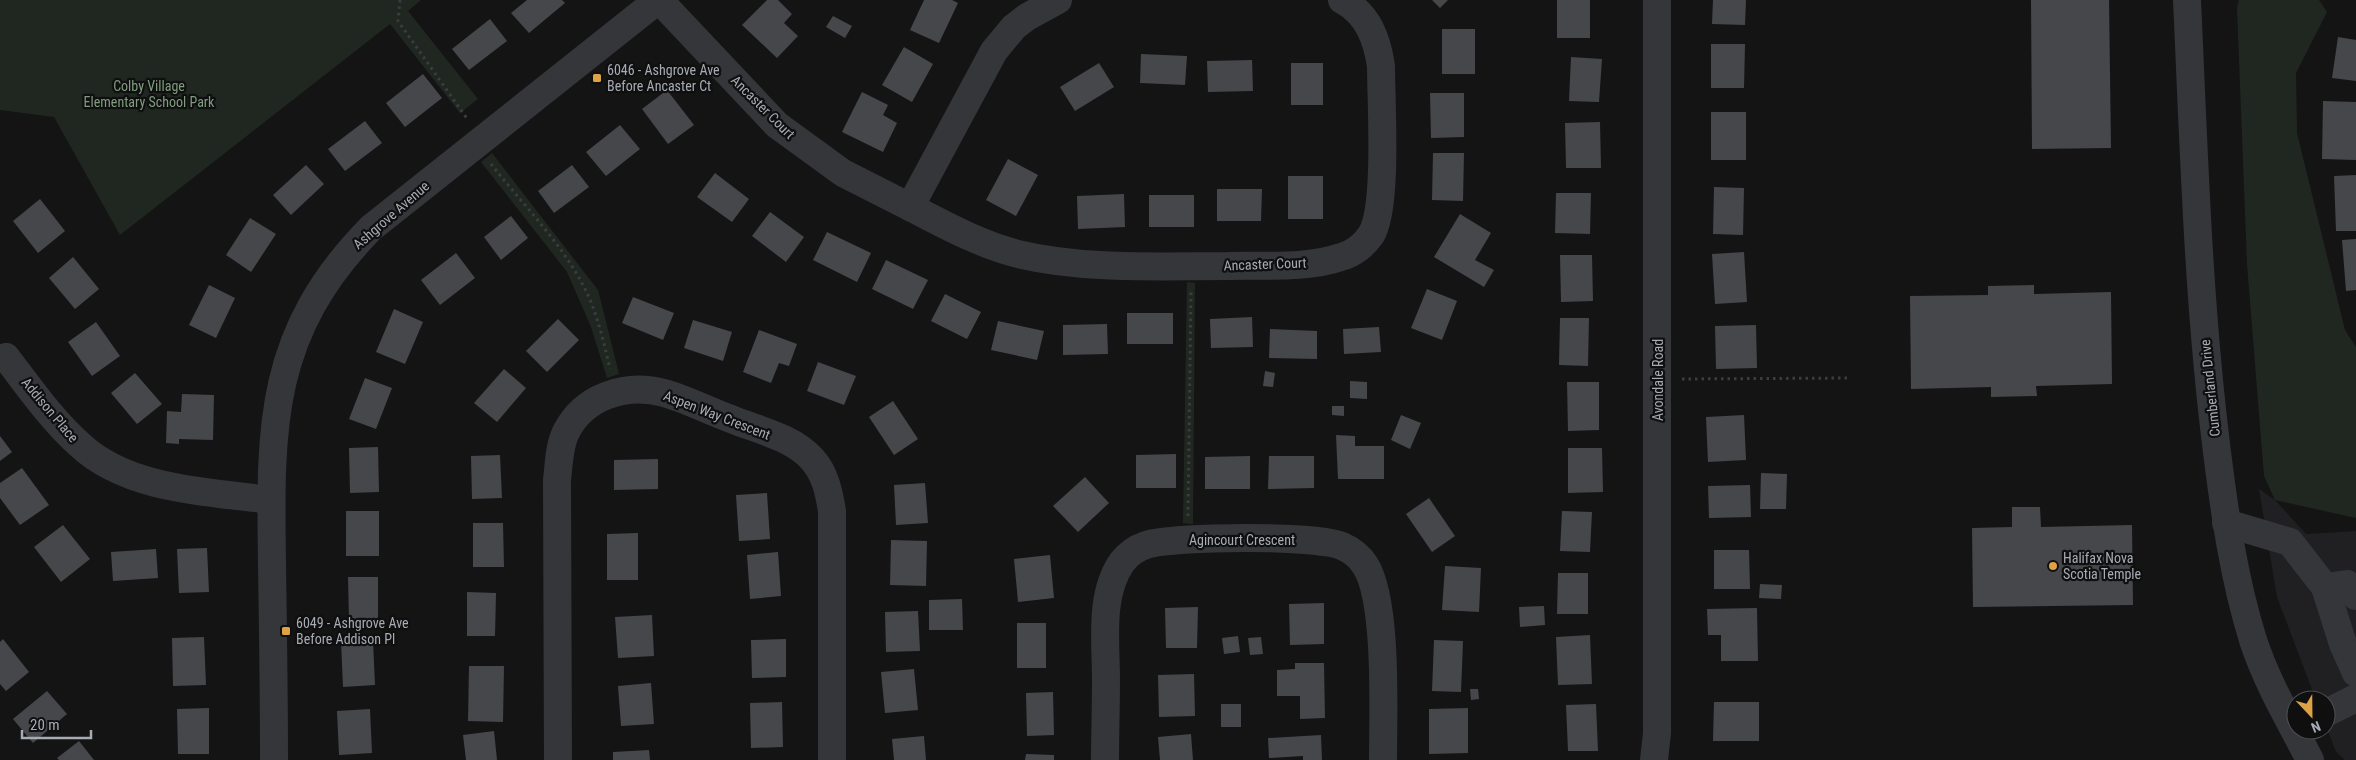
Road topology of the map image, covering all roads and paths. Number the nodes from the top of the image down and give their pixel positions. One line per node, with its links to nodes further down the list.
1 (400, 0): 7 (path)
2 (659, 0): 7 (street, Ashgrove Avenue); 8 (street, Ancaster Court)
3 (1058, 0): 8 (street)
4 (1342, 0): 9 (street, Ancaster Court)
5 (1657, 0): 12 (street, Avondale Road)
6 (2188, 0): 15 (street, Cumberland Drive)
7 (483, 139): 13 (path); 14 (street, Ashgrove Avenue)
8 (910, 207): 9 (street, Ancaster Court)
9 (1192, 266): 16 (path)
10 (2, 349): 14 (street, Addison Place)
11 (1851, 378): 12 (path)
12 (1658, 380): 29 (street, Avondale Road)
13 (616, 392): 25 (street, Aspen Way Crescent); 26 (street, Aspen Way Crescent)
14 (271, 500): 24 (street, Ashgrove Avenue)
15 (2226, 523): 17 (street); 22 (street, Cumberland Drive)
16 (1188, 540): 27 (street, Agincourt Crescent); 28 (street, Agincourt Crescent)
17 (2325, 587): 18 (street); 19 (street)
18 (2356, 596)
19 (2356, 673)
20 (2356, 698): 21 (street)
21 (2336, 708)
22 (2286, 712)
23 (2301, 740): 30 (street, Cumberland Drive)
24 (274, 760)
25 (558, 760)
26 (832, 760)
27 (1106, 760)
28 (1383, 760)
29 (1654, 760)
30 (2310, 760)

